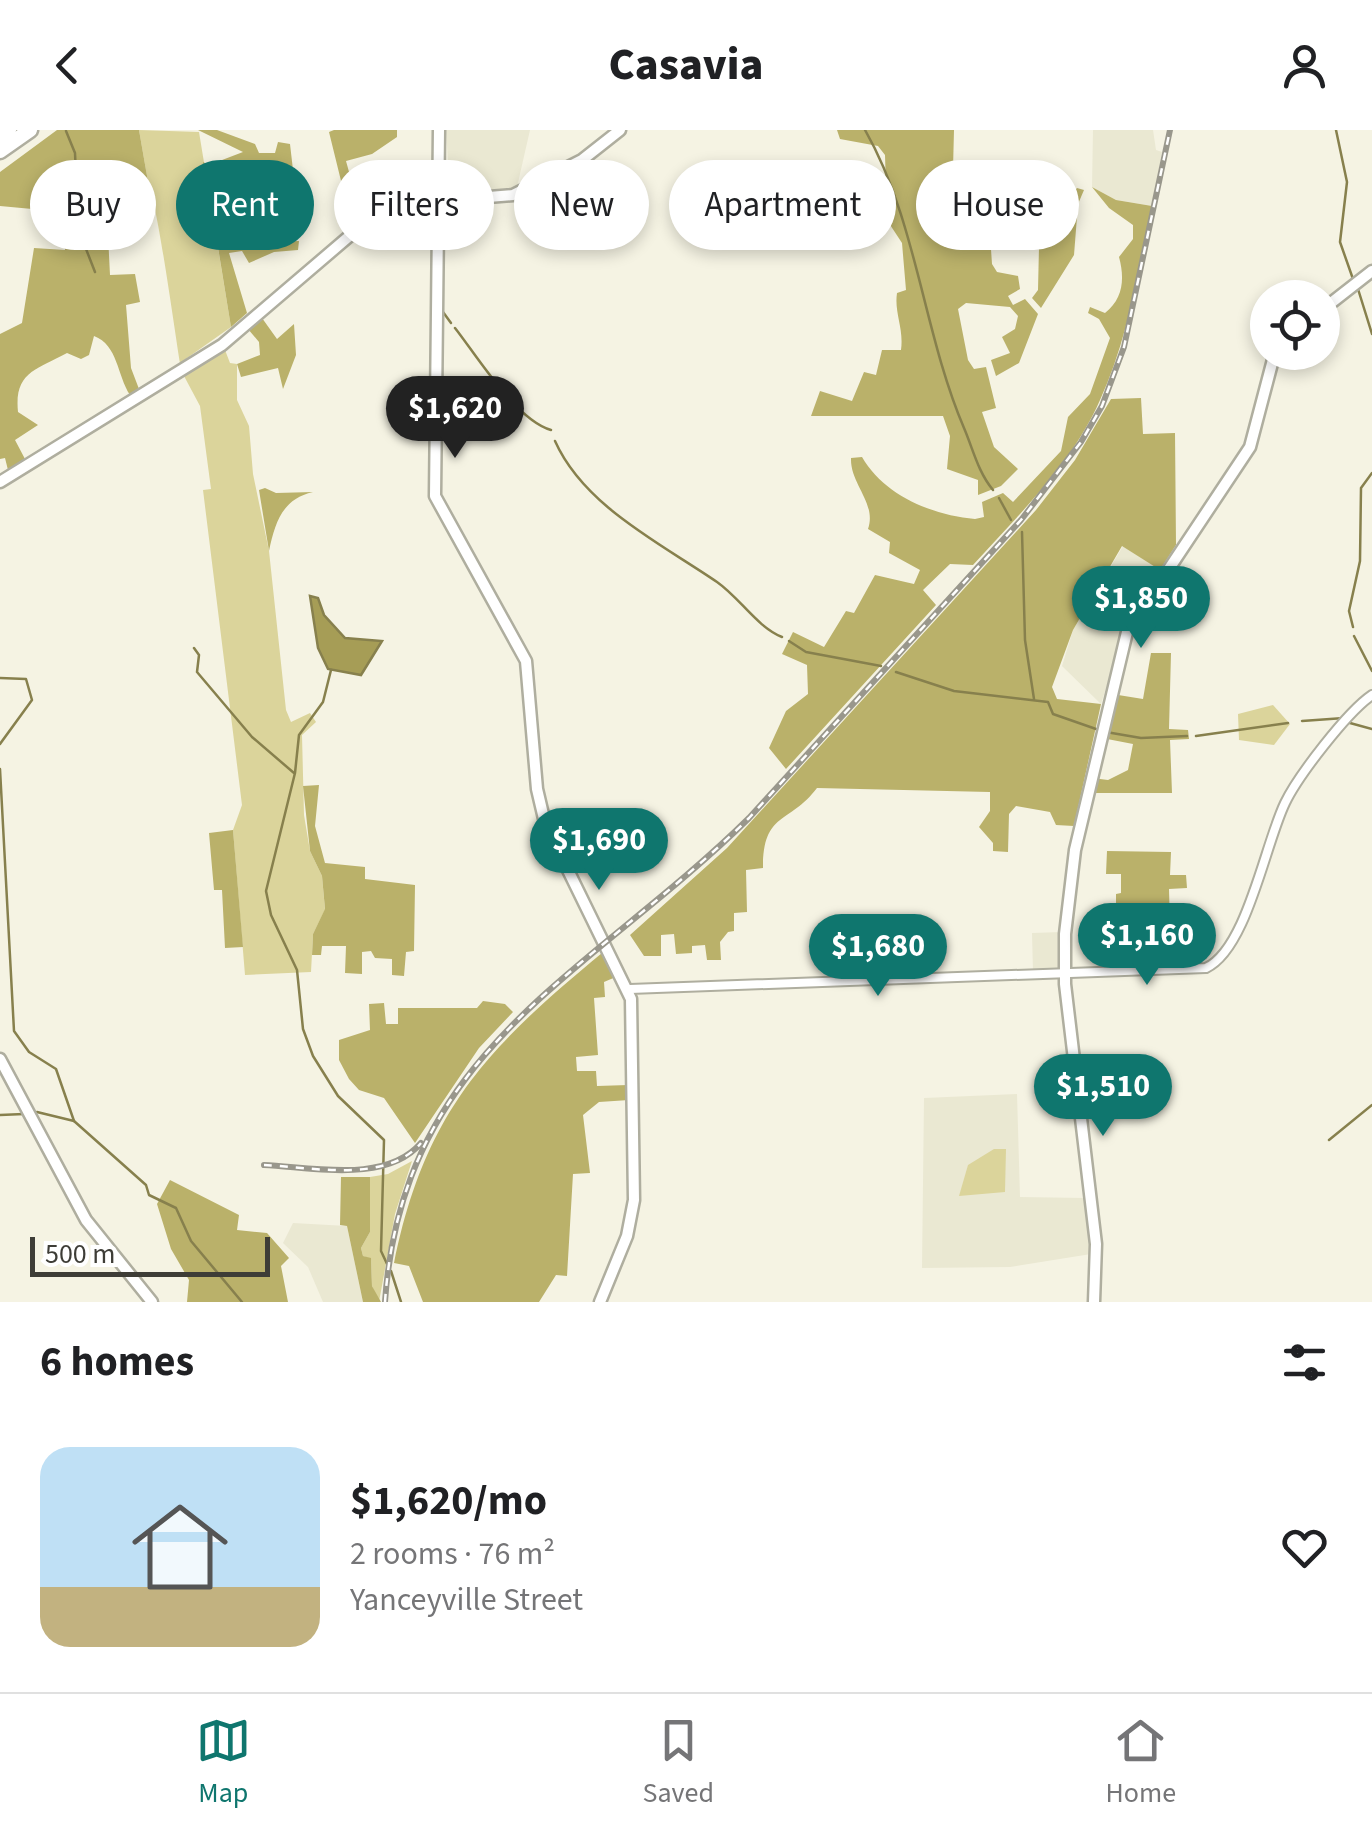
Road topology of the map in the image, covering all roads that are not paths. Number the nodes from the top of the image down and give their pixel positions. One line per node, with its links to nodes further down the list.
1 (9, 130): 5 (highway)
2 (30, 130): 6 (highway)
3 (440, 130): 7 (main road)
4 (620, 130): 8 (main road)
5 (0, 136)
6 (0, 151)
7 (441, 160)
8 (494, 196)
9 (334, 247): 14 (main road)
10 (441, 250): 17 (main road)
11 (1372, 271): 12 (main road)
12 (1340, 296)
13 (1270, 370): 16 (main road)
14 (0, 482)
15 (1372, 696): 16 (street)
16 (1064, 974): 17 (street); 21 (main road)
17 (630, 989): 20 (main road)
18 (0, 1059): 19 (main road)
19 (152, 1302)
20 (600, 1302)
21 (1094, 1302)

